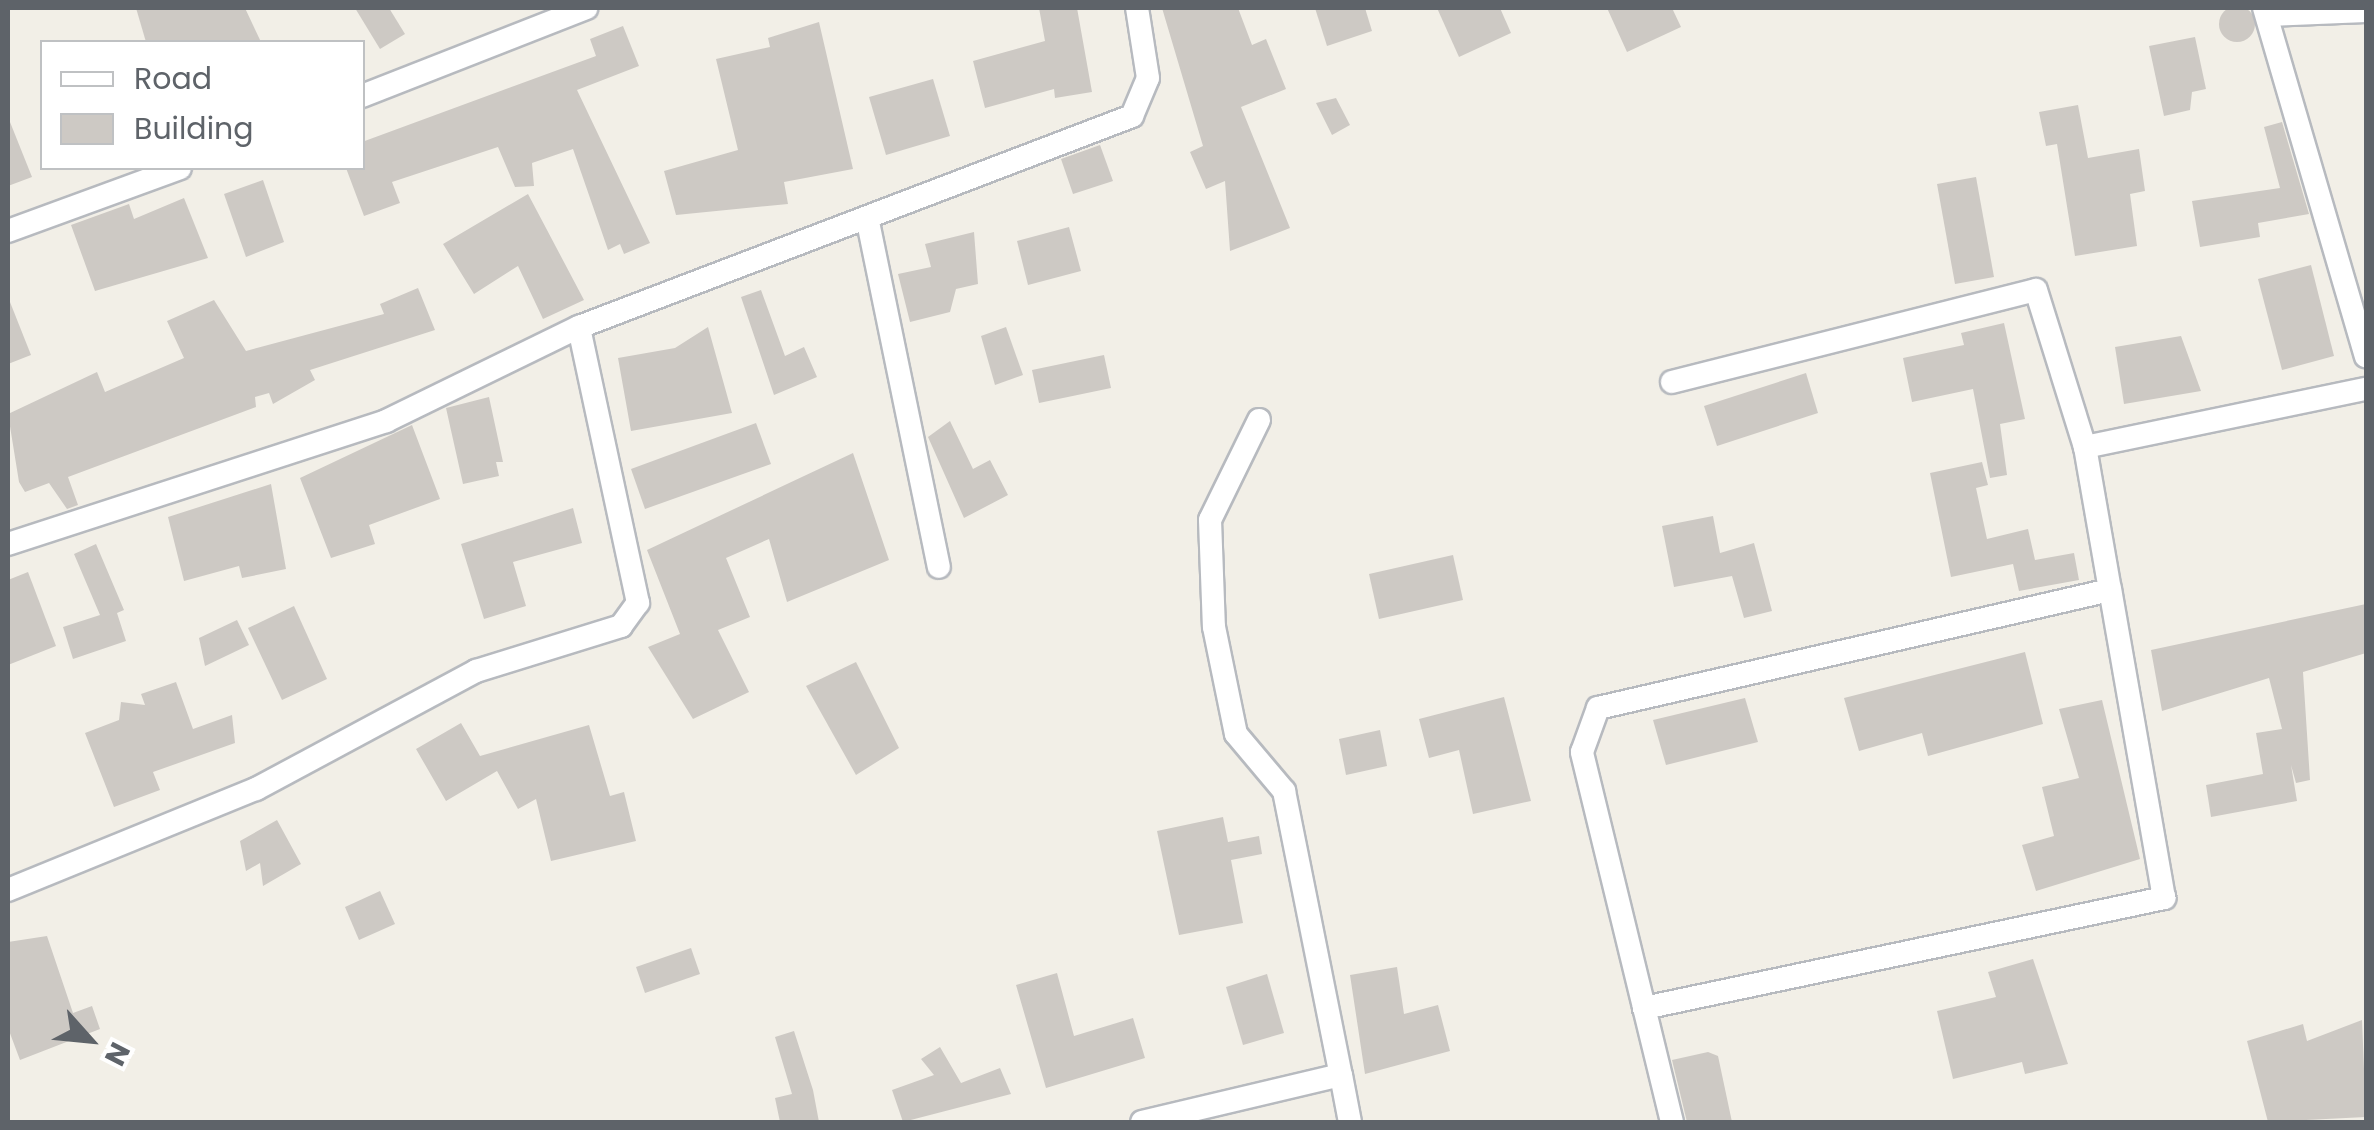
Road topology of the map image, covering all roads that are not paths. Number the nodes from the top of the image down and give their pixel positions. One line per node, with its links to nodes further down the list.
1 (586, 8): 5 (street)
2 (1137, 8): 7 (street)
3 (2266, 11): 4 (street); 10 (street)
4 (2366, 11)
5 (365, 95)
6 (175, 170): 8 (street)
7 (868, 222): 9 (street); 16 (street)
8 (8, 231)
9 (579, 327): 15 (street); 18 (street)
10 (2366, 356)
11 (1672, 382): 14 (street)
12 (2366, 390): 14 (street)
13 (1259, 420): 20 (street)
14 (2085, 447): 17 (street)
15 (8, 544)
16 (939, 567)
17 (2110, 590): 19 (street); 19 (street)
18 (8, 890)
19 (1644, 1008): 23 (street)
20 (1341, 1075): 21 (street); 22 (street)
21 (1142, 1122)
22 (1350, 1122)
23 (1672, 1122)

